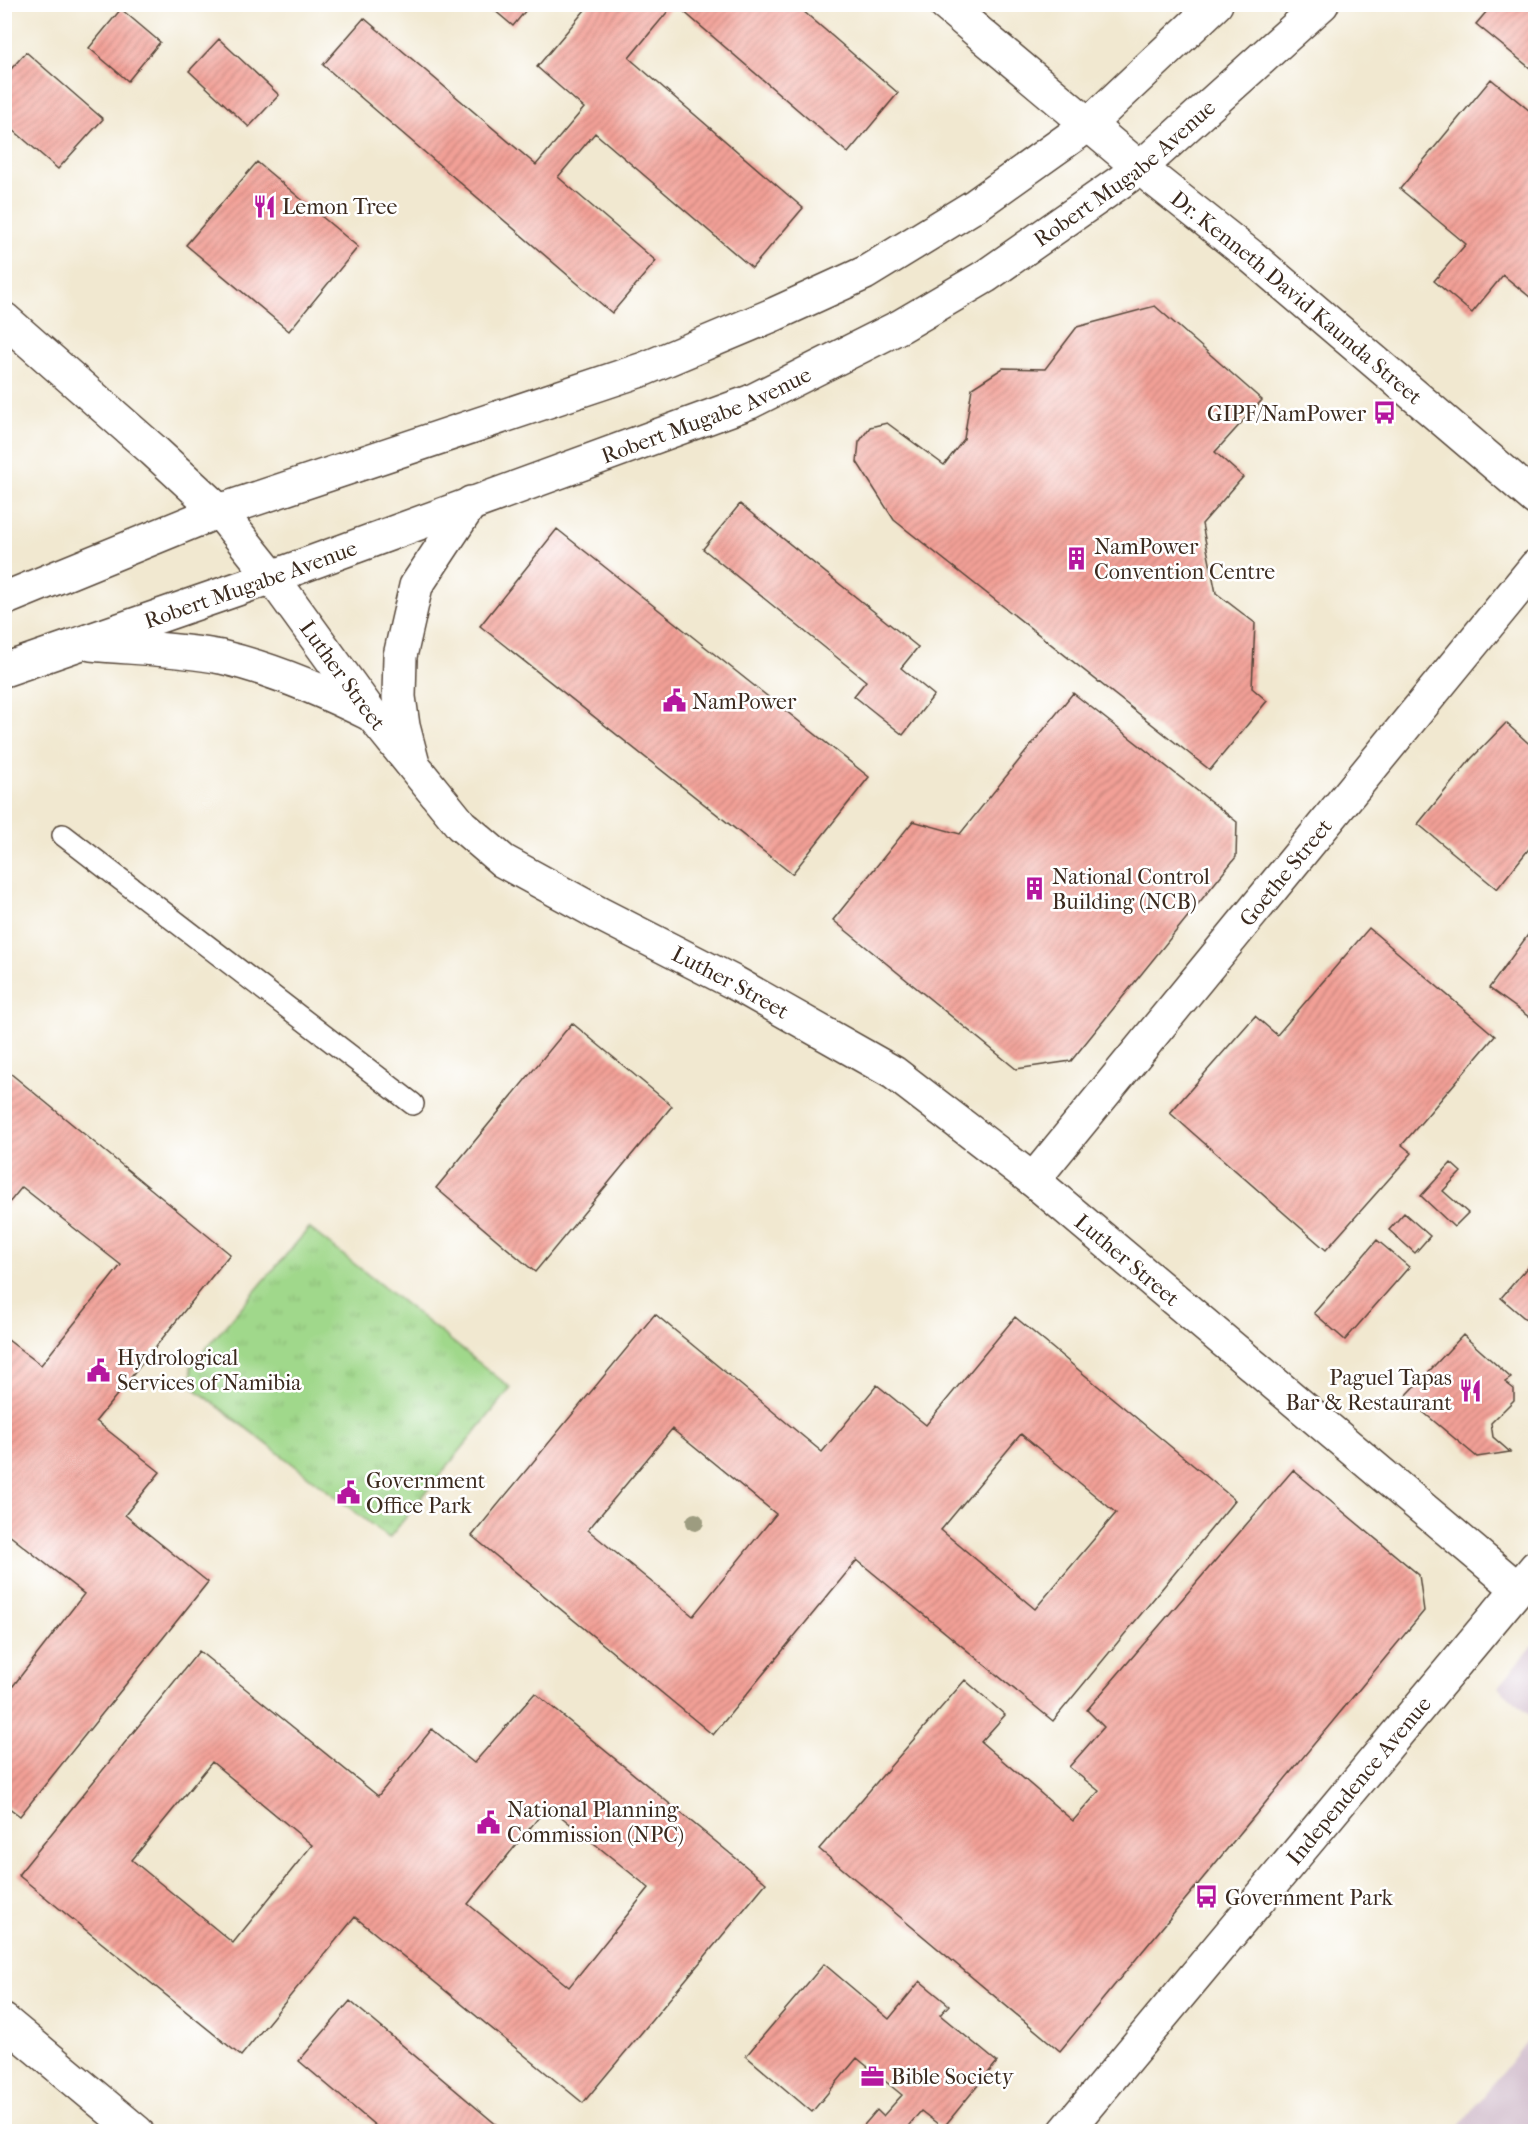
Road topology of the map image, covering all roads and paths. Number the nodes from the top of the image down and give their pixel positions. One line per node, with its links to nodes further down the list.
1 (945, 4): 4 (main road, Dr. Kenneth David Kaunda Street)
2 (1216, 4): 4 (main road)
3 (1322, 4): 5 (main road, Robert Mugabe Avenue)
4 (1088, 125): 5 (main road, Dr. Kenneth David Kaunda Street); 9 (main road)
5 (1140, 168): 7 (main road, Dr. Kenneth David Kaunda Street); 8 (main road, Robert Mugabe Avenue)
6 (4, 319): 9 (main road, Luther Street)
7 (1536, 499)
8 (471, 503): 11 (main road, Robert Mugabe Avenue); 16 (main road)
9 (219, 511): 11 (main road, Luther Street); 12 (main road)
10 (1536, 566): 19 (main road, Goethe Street)
11 (272, 577): 13 (main road, Robert Mugabe Avenue); 15 (main road, Luther Street)
12 (4, 599)
13 (79, 643): 14 (main road, Robert Mugabe Avenue); 15 (main road)
14 (4, 670)
15 (372, 715): 16 (main road, Luther Street)
16 (413, 764): 19 (main road, Luther Street)
17 (63, 835): 18 (lane)
18 (413, 1104)
19 (1033, 1180): 20 (main road, Luther Street)
20 (1526, 1577): 23 (main road, Independence Avenue)
21 (4, 2021): 22 (main road)
22 (137, 2132)
23 (1065, 2132)

